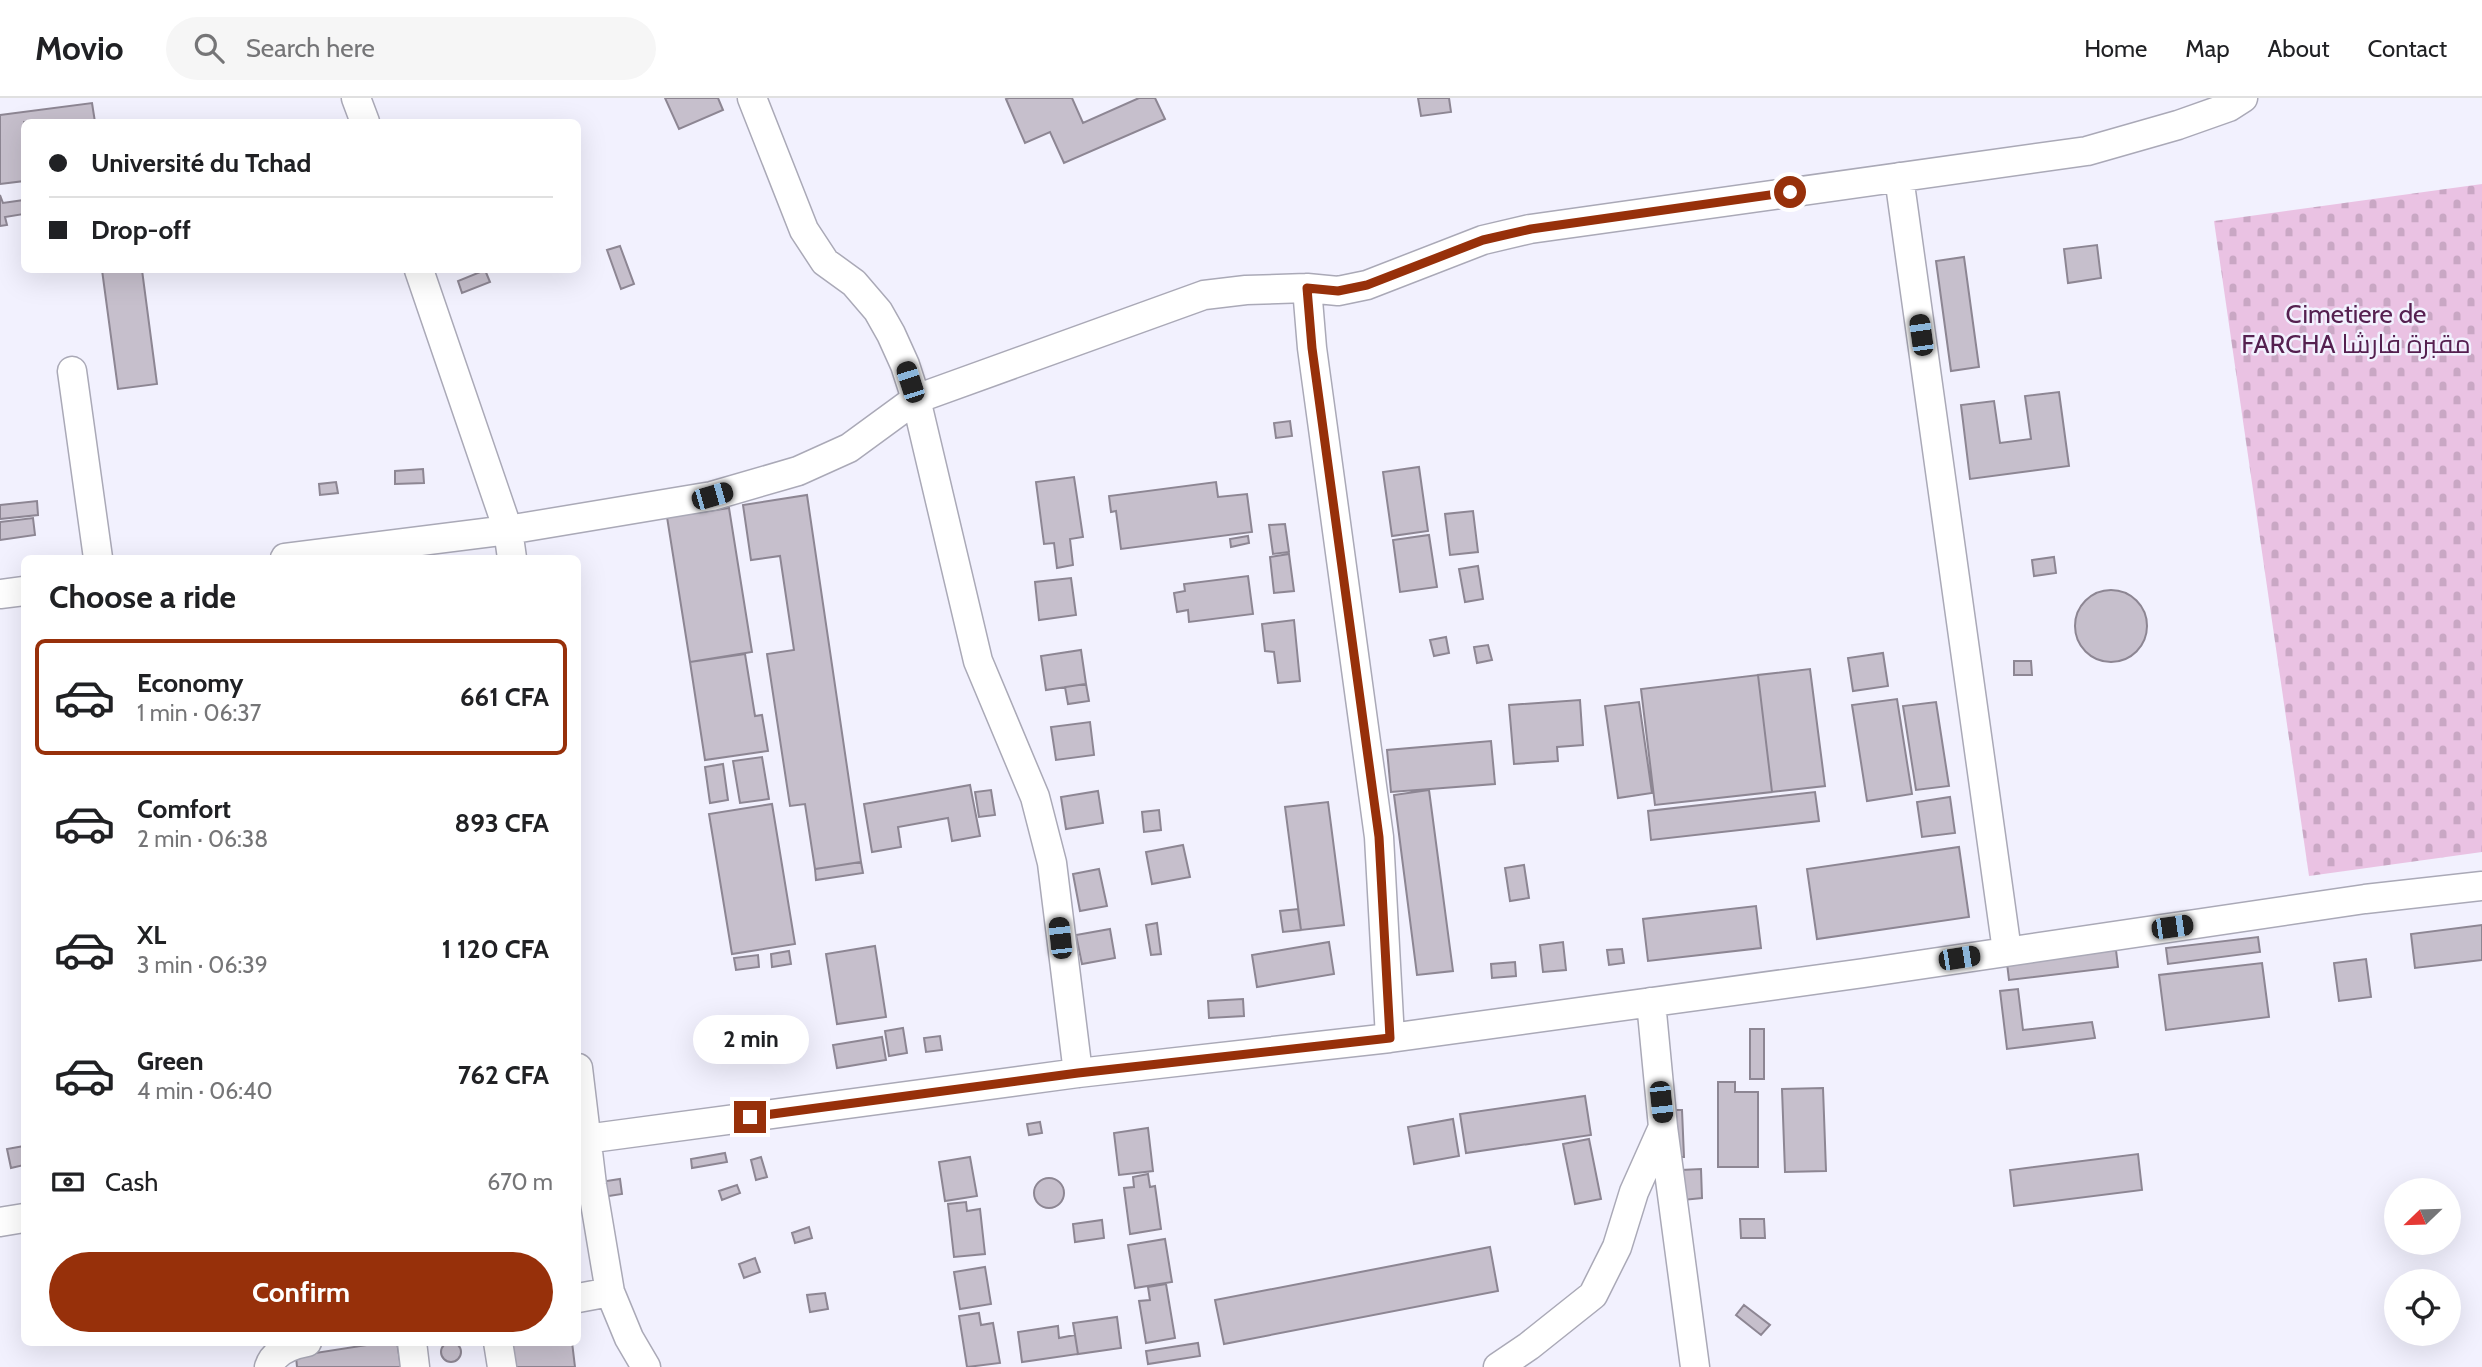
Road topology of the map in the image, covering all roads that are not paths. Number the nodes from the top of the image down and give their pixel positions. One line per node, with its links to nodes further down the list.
1 (356, 98): 4 (street)
2 (752, 98): 9 (street)
3 (2243, 98): 5 (street)
4 (364, 119)
5 (1899, 177): 7 (street); 17 (street)
6 (420, 273): 10 (street)
7 (1307, 288): 9 (street); 19 (street)
8 (72, 371): 11 (street)
9 (916, 399): 10 (street); 20 (street)
10 (508, 530): 12 (street); 13 (street)
11 (98, 555)
12 (309, 555)
13 (512, 555)
14 (21, 591): 15 (street)
15 (0, 594)
16 (2482, 886): 17 (street)
17 (2007, 951): 18 (street)
18 (1651, 1002): 19 (street); 22 (street)
19 (1390, 1038): 20 (street)
20 (1078, 1073): 23 (street)
21 (581, 1121): 23 (street)
22 (1663, 1126): 35 (street); 36 (street)
23 (582, 1139): 26 (street)
24 (21, 1219): 25 (street)
25 (0, 1222)
26 (610, 1292): 27 (street); 34 (street)
27 (581, 1297)
28 (295, 1346): 31 (street)
29 (412, 1346): 32 (street)
30 (499, 1346): 33 (street)
31 (269, 1367)
32 (415, 1367)
33 (502, 1367)
34 (646, 1367)
35 (1498, 1367)
36 (1695, 1367)

